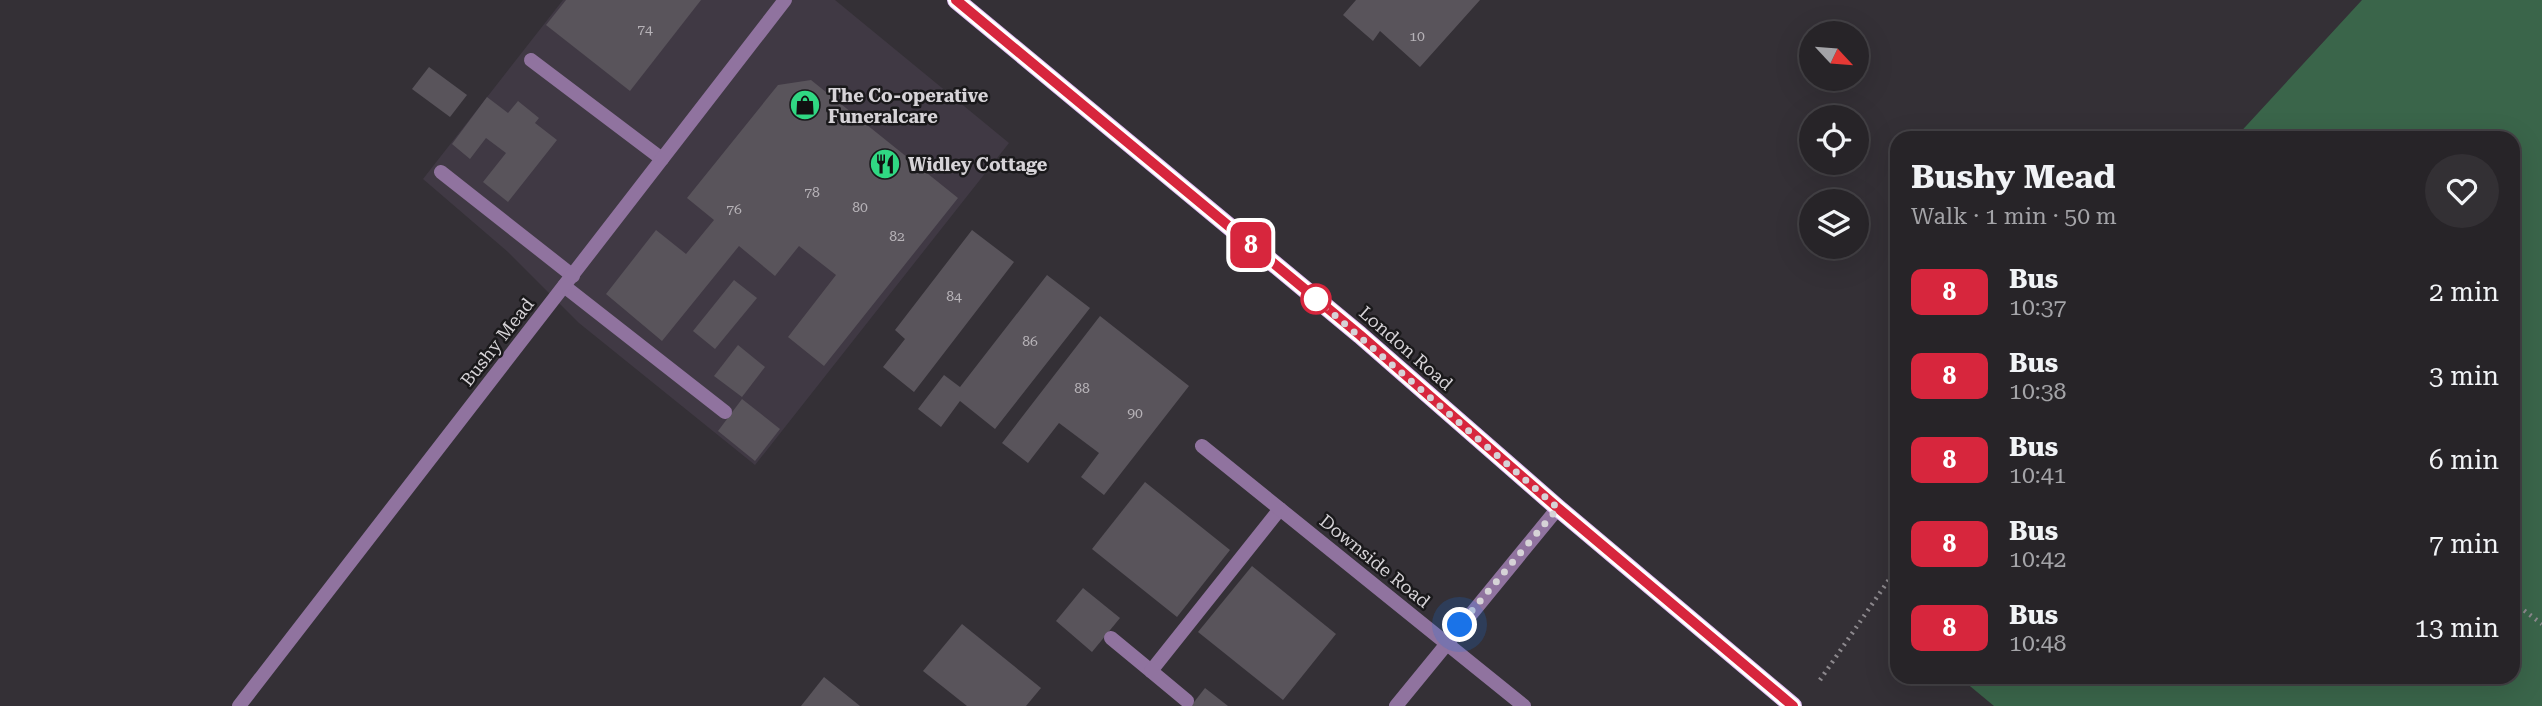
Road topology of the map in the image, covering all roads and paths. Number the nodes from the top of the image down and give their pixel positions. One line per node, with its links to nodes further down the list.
1 (785, 0): 4 (street, Bushy Mead)
2 (956, 0): 9 (main road, London Road)
3 (531, 60): 4 (street)
4 (662, 159): 6 (street, Bushy Mead)
5 (441, 172): 6 (street)
6 (568, 281): 7 (street); 19 (street, Bushy Mead)
7 (725, 412)
8 (1202, 446): 10 (street, Downside Road)
9 (1558, 508): 15 (street); 22 (main road, London Road)
10 (1280, 509): 15 (street, Downside Road); 16 (street)
11 (1890, 578): 17 (path)
12 (2520, 608): 13 (path)
13 (2542, 625)
14 (1111, 638): 16 (street)
15 (1446, 642): 20 (street); 21 (street, Downside Road)
16 (1151, 671): 18 (street)
17 (1817, 684)
18 (1187, 701)
19 (239, 706)
20 (1396, 706)
21 (1524, 706)
22 (1793, 706)

